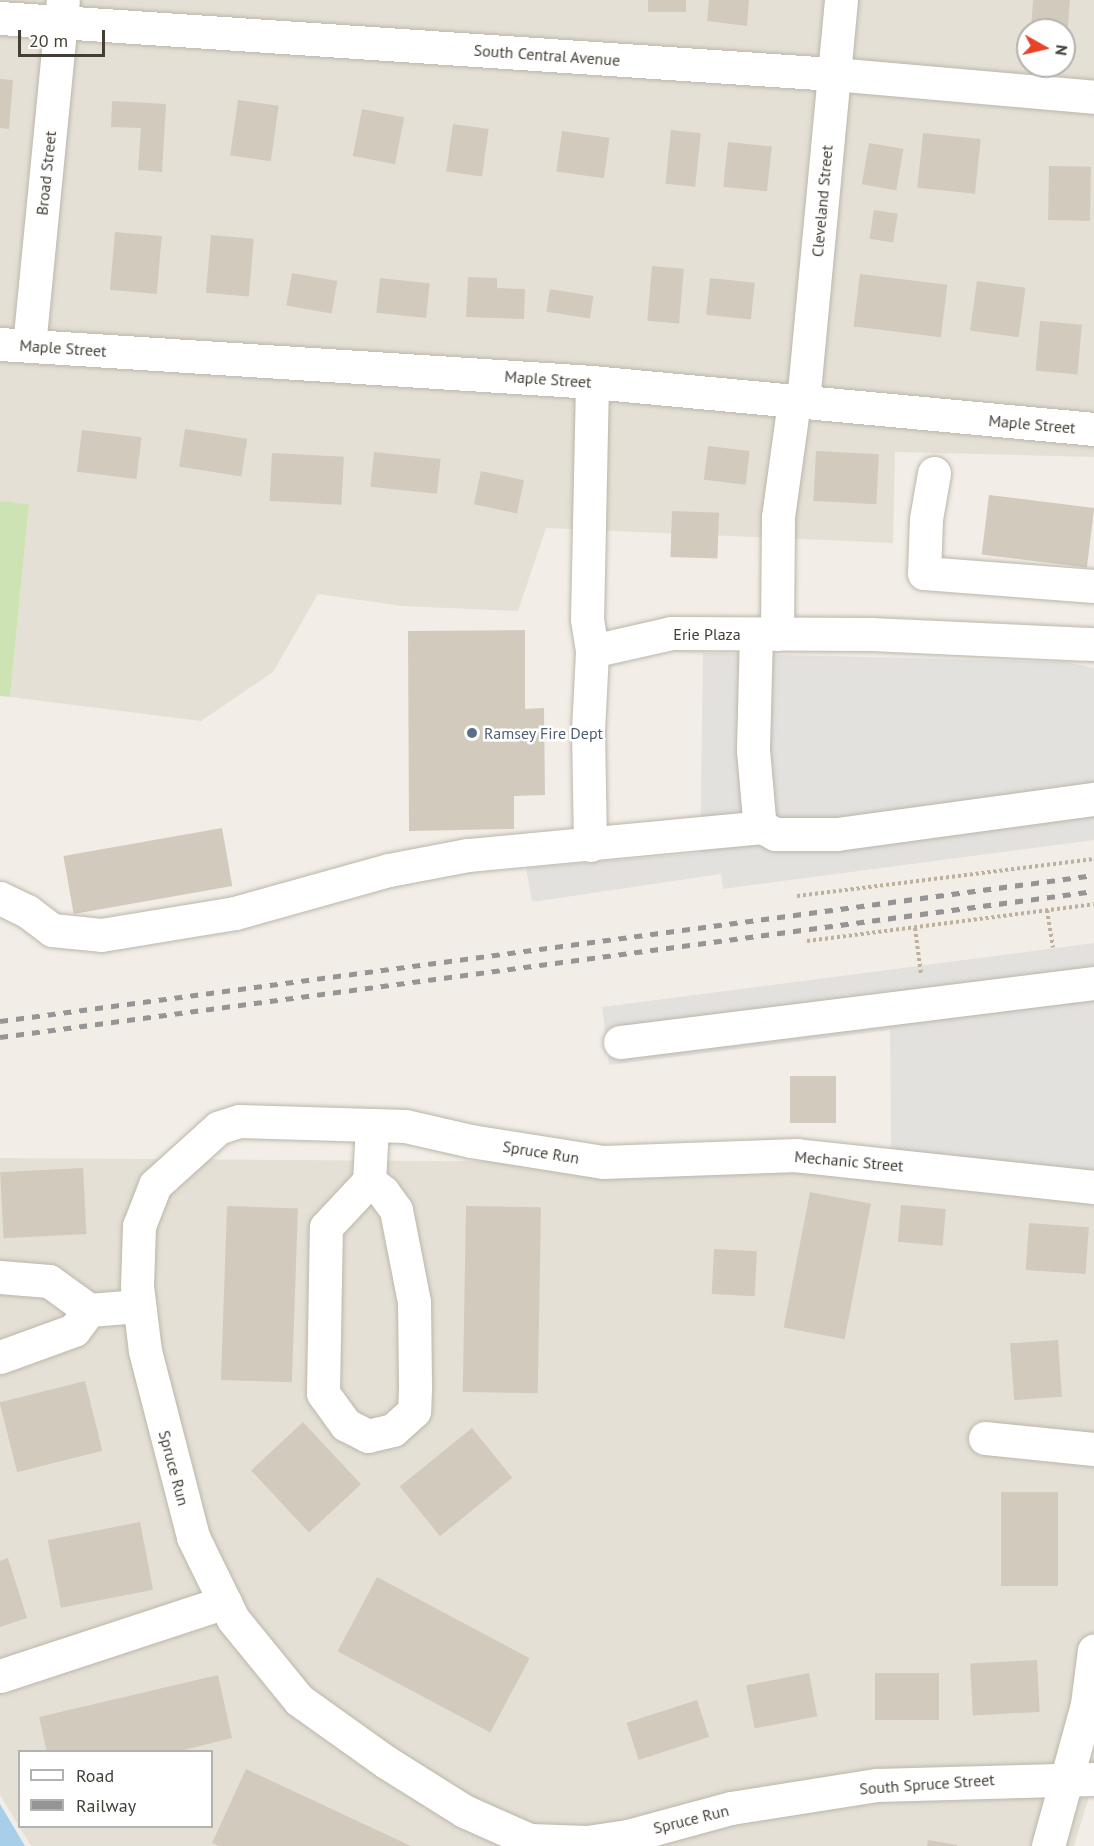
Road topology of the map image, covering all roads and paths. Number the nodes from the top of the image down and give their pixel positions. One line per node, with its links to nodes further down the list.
1 (841, 0): 4 (street, Cleveland Street)
2 (62, 11): 3 (street, South Central Avenue); 4 (street, South Central Avenue); 6 (street, Broad Street)
3 (0, 18)
4 (833, 74): 5 (street, South Central Avenue); 8 (street, Cleveland Street)
5 (1094, 97)
6 (15, 345): 7 (street, Maple Street)
7 (592, 382): 8 (street, Maple Street); 14 (street)
8 (799, 402): 9 (street, Maple Street); 12 (street, Cleveland Street)
9 (1094, 429)
10 (934, 473): 11 (street)
11 (1094, 586)
12 (766, 634): 13 (street, Erie Plaza); 14 (street, Erie Plaza); 16 (street, Cleveland Street)
13 (1094, 644)
14 (592, 651): 17 (street)
15 (1094, 799): 16 (street)
16 (762, 827): 17 (street)
17 (590, 845): 20 (street)
18 (1094, 859): 19 (path)
19 (797, 896)
20 (0, 898)
21 (1094, 904): 22 (path)
22 (1047, 910): 23 (path); 25 (path)
23 (915, 928): 24 (path); 27 (path)
24 (807, 941)
25 (1053, 948)
26 (1094, 983): 27 (street)
27 (924, 1004): 28 (street)
28 (620, 1042)
29 (372, 1125): 30 (street, Spruce Run); 31 (street); 34 (street, Spruce Run)
30 (603, 1162): 32 (street, Mechanic Street)
31 (369, 1181): 31 (street)
32 (1094, 1187)
33 (0, 1277): 35 (street)
34 (139, 1306): 35 (street); 39 (street, Spruce Run)
35 (89, 1310): 36 (street)
36 (0, 1356)
37 (985, 1438): 38 (street)
38 (1094, 1449)
39 (225, 1602): 41 (street); 43 (street, Spruce Run)
40 (1094, 1650): 42 (street)
41 (0, 1676)
42 (1081, 1778): 43 (street, South Spruce Street); 44 (street)
43 (752, 1806)
44 (1048, 1846)

